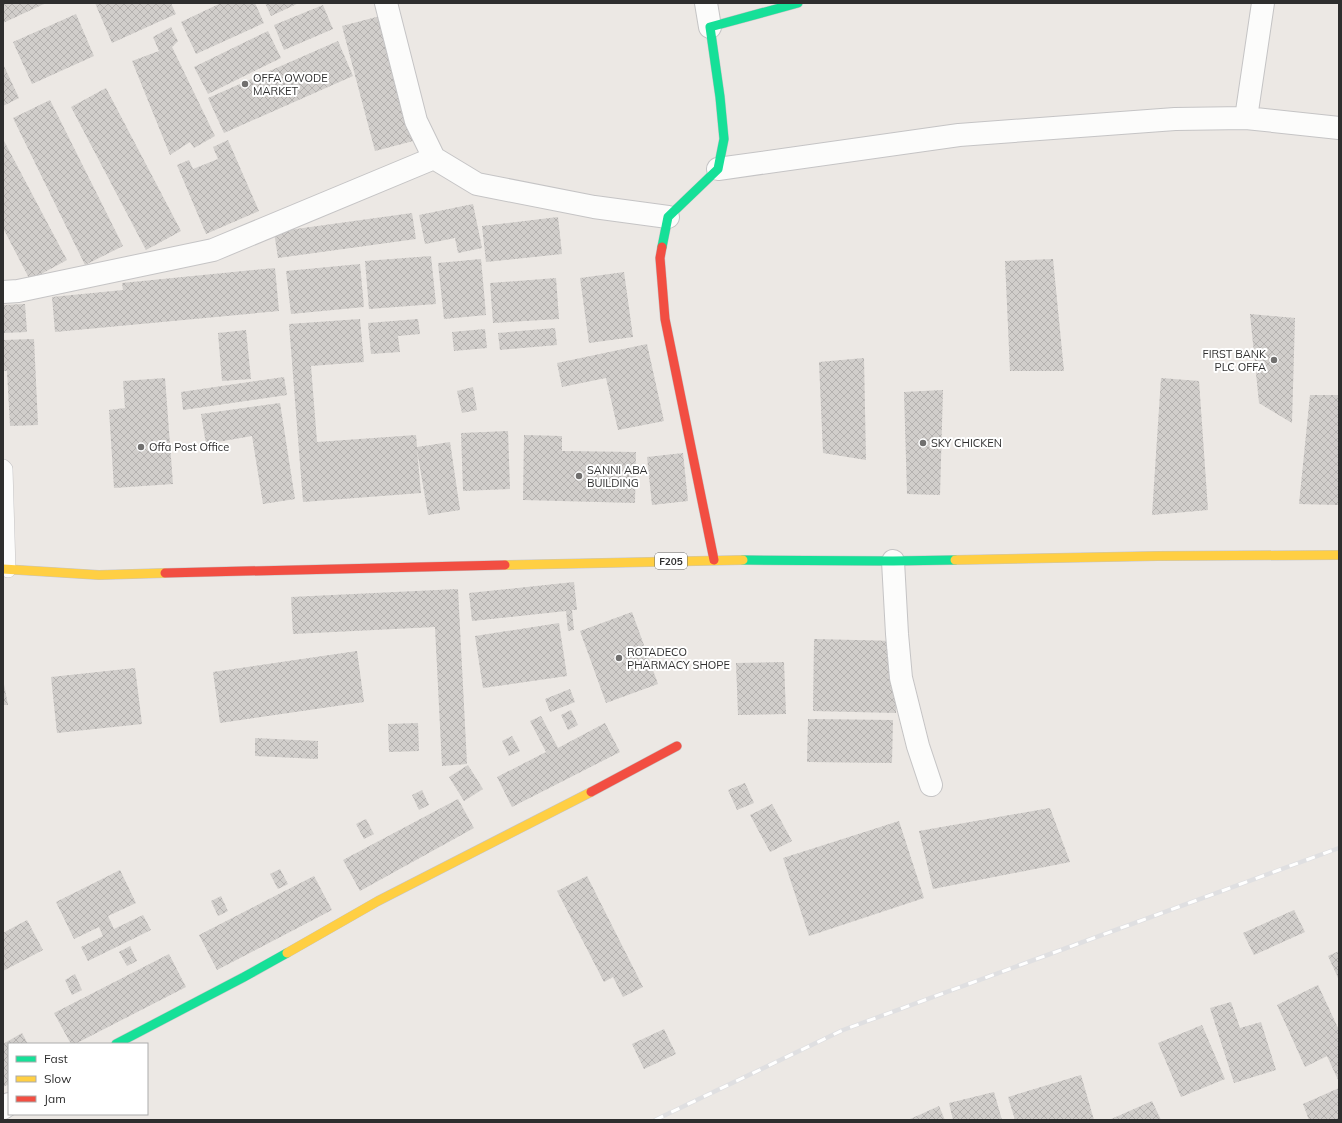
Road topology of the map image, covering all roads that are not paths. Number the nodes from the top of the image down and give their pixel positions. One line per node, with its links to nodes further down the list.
1 (386, 3): 8 (street)
2 (706, 3): 5 (street)
3 (798, 3): 5 (main road)
4 (1263, 3): 6 (street)
5 (710, 27): 9 (main road)
6 (1246, 118): 7 (street); 9 (street)
7 (1339, 128)
8 (434, 158): 10 (street); 11 (street)
9 (718, 169): 10 (main road)
10 (668, 217): 14 (main road)
11 (3, 292)
12 (3, 467): 16 (lane)
13 (1339, 555): 15 (main road, F205)
14 (714, 560): 15 (main road, F205); 16 (main road, F205)
15 (893, 561): 18 (street)
16 (6, 569)
17 (677, 746): 19 (main road)
18 (931, 785)
19 (118, 1043)

